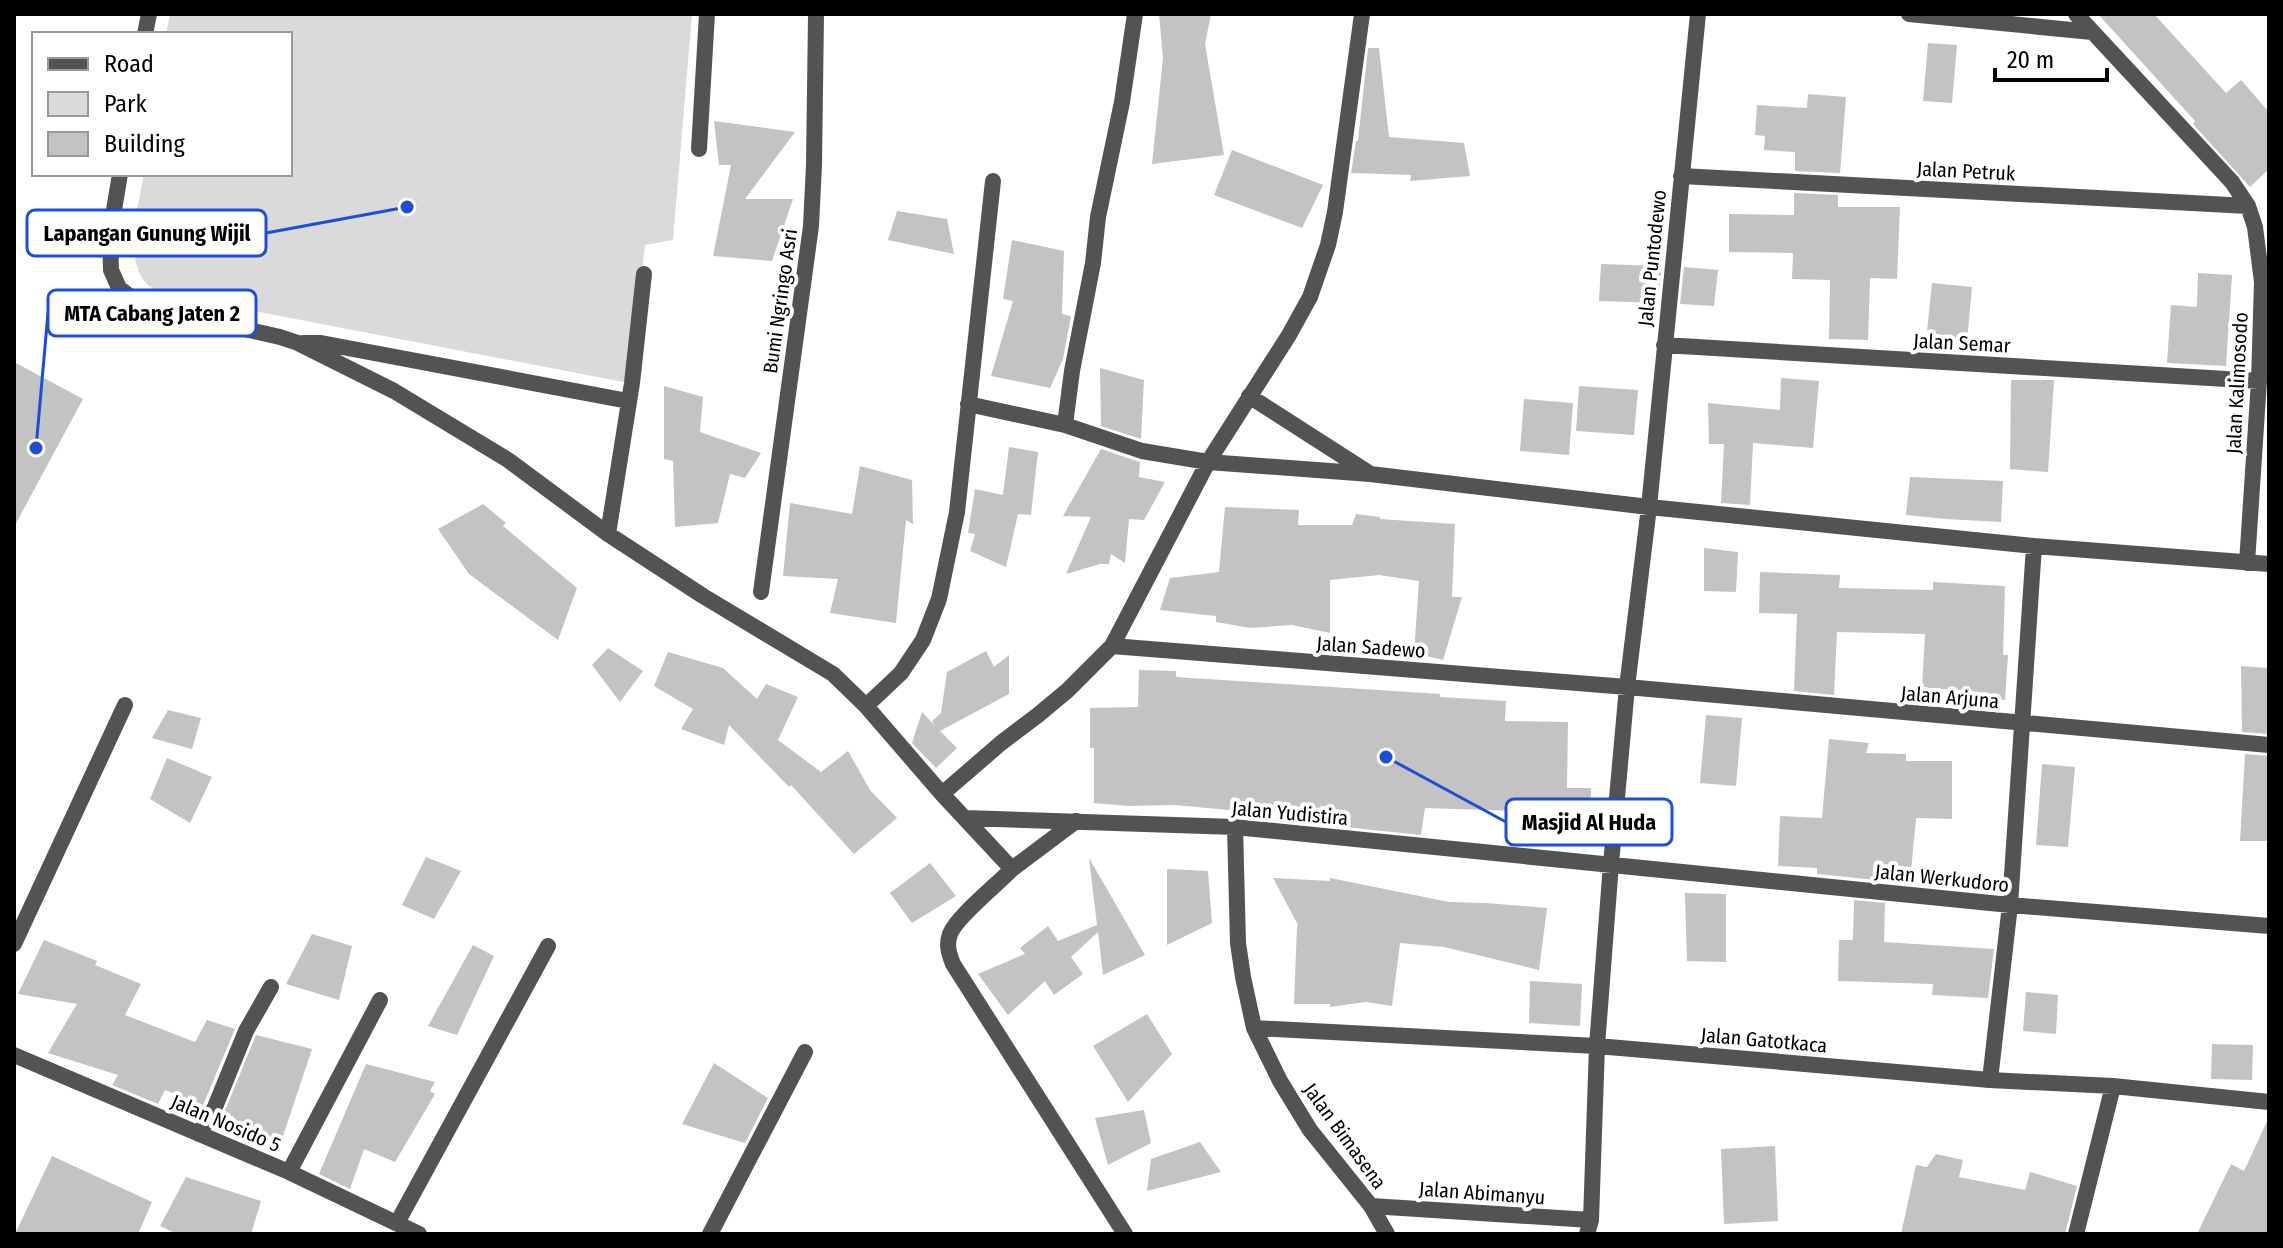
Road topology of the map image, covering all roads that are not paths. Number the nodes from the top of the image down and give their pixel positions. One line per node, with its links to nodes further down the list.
1 (707, 14): 9 (street)
2 (816, 14): 29 (street, Bumi Ngringo Asri)
3 (1135, 14): 21 (street)
4 (1362, 14): 18 (street)
5 (1698, 14): 11 (street, Jalan Puntodewo)
6 (1909, 14): 8 (street)
7 (2076, 14): 8 (street)
8 (2092, 32): 13 (street)
9 (699, 149)
10 (120, 176): 15 (street)
11 (1681, 176): 13 (street, Jalan Petruk); 16 (street, Jalan Puntodewo)
12 (993, 181): 20 (street)
13 (2248, 206): 17 (street, Jalan Kalimosodo)
14 (644, 274): 19 (street)
15 (298, 343): 19 (street); 25 (street)
16 (1664, 345): 17 (street, Jalan Semar); 24 (street, Jalan Puntodewo)
17 (2259, 381): 27 (street, Jalan Kalimosodo)
18 (1249, 396): 22 (street); 23 (street)
19 (628, 401): 25 (street)
20 (968, 404): 21 (street); 33 (street)
21 (1065, 425): 22 (street)
22 (1208, 462): 23 (street); 30 (street)
23 (1370, 474): 24 (street)
24 (1649, 507): 26 (street); 31 (street, Jalan Puntodewo)
25 (608, 534): 33 (street)
26 (2034, 546): 27 (street); 34 (street)
27 (2247, 563): 28 (street)
28 (2269, 564)
29 (761, 592)
30 (1112, 646): 31 (street, Jalan Sadewo); 36 (street)
31 (1627, 687): 34 (street, Jalan Arjuna); 40 (street, Jalan Puntodewo)
32 (125, 705): 44 (street)
33 (866, 706): 36 (street)
34 (2021, 724): 35 (street, Jalan Arjuna); 42 (street)
35 (2269, 745)
36 (942, 794): 37 (street)
37 (965, 818): 38 (street, Jalan Yudistira); 41 (street)
38 (1076, 821): 39 (street, Jalan Yudistira); 41 (street)
39 (1235, 827): 40 (street, Jalan Yudistira); 48 (street, Jalan Bimasena)
40 (1611, 864): 42 (street, Jalan Werkudoro); 49 (street, Jalan Puntodewo)
41 (1012, 869): 62 (street)
42 (2010, 905): 43 (street, Jalan Werkudoro); 52 (street)
43 (2269, 926)
44 (14, 944)
45 (548, 946): 58 (street)
46 (271, 987): 55 (street)
47 (380, 1000): 56 (street)
48 (1254, 1028): 49 (street, Jalan Gatotkaca); 57 (street, Jalan Bimasena)
49 (1597, 1046): 52 (street, Jalan Gatotkaca); 59 (street, Jalan Puntodewo)
50 (805, 1052): 61 (street)
51 (14, 1055): 55 (street, Jalan Nosido 5)
52 (1990, 1080): 53 (street, Jalan Gatotkaca)
53 (2113, 1086): 54 (street, Jalan Gatotkaca); 64 (street)
54 (2269, 1102)
55 (199, 1134): 56 (street, Jalan Nosido 5)
56 (289, 1172): 58 (street, Jalan Nosido 5)
57 (1371, 1206): 59 (street, Jalan Abimanyu); 63 (street, Jalan Bimasena)
58 (397, 1223): 60 (street, Jalan Nosido 5)
59 (1589, 1227)
60 (419, 1234)
61 (710, 1234)
62 (1125, 1234)
63 (1387, 1234)
64 (2076, 1234)

